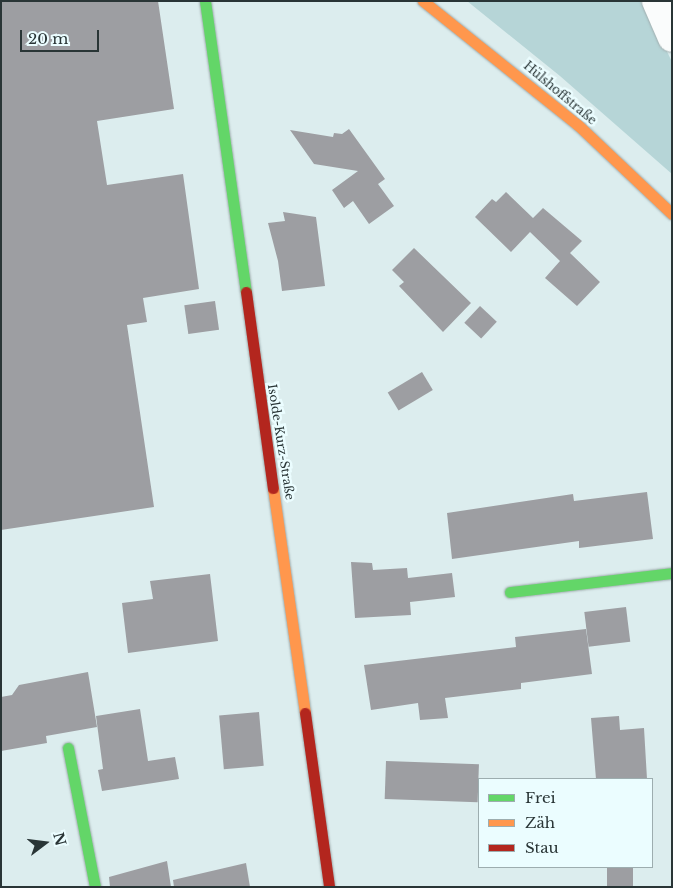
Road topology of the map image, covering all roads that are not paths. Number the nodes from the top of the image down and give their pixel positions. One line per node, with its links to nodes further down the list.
1 (205, 1): 10 (street, Isolde-Kurz-Straße)
2 (423, 1): 5 (street, Hülshoffstraße)
3 (656, 1): 4 (street)
4 (672, 38)
5 (672, 214)
6 (672, 573): 7 (street)
7 (510, 592)
8 (68, 748): 9 (street)
9 (95, 887)
10 (329, 887)

